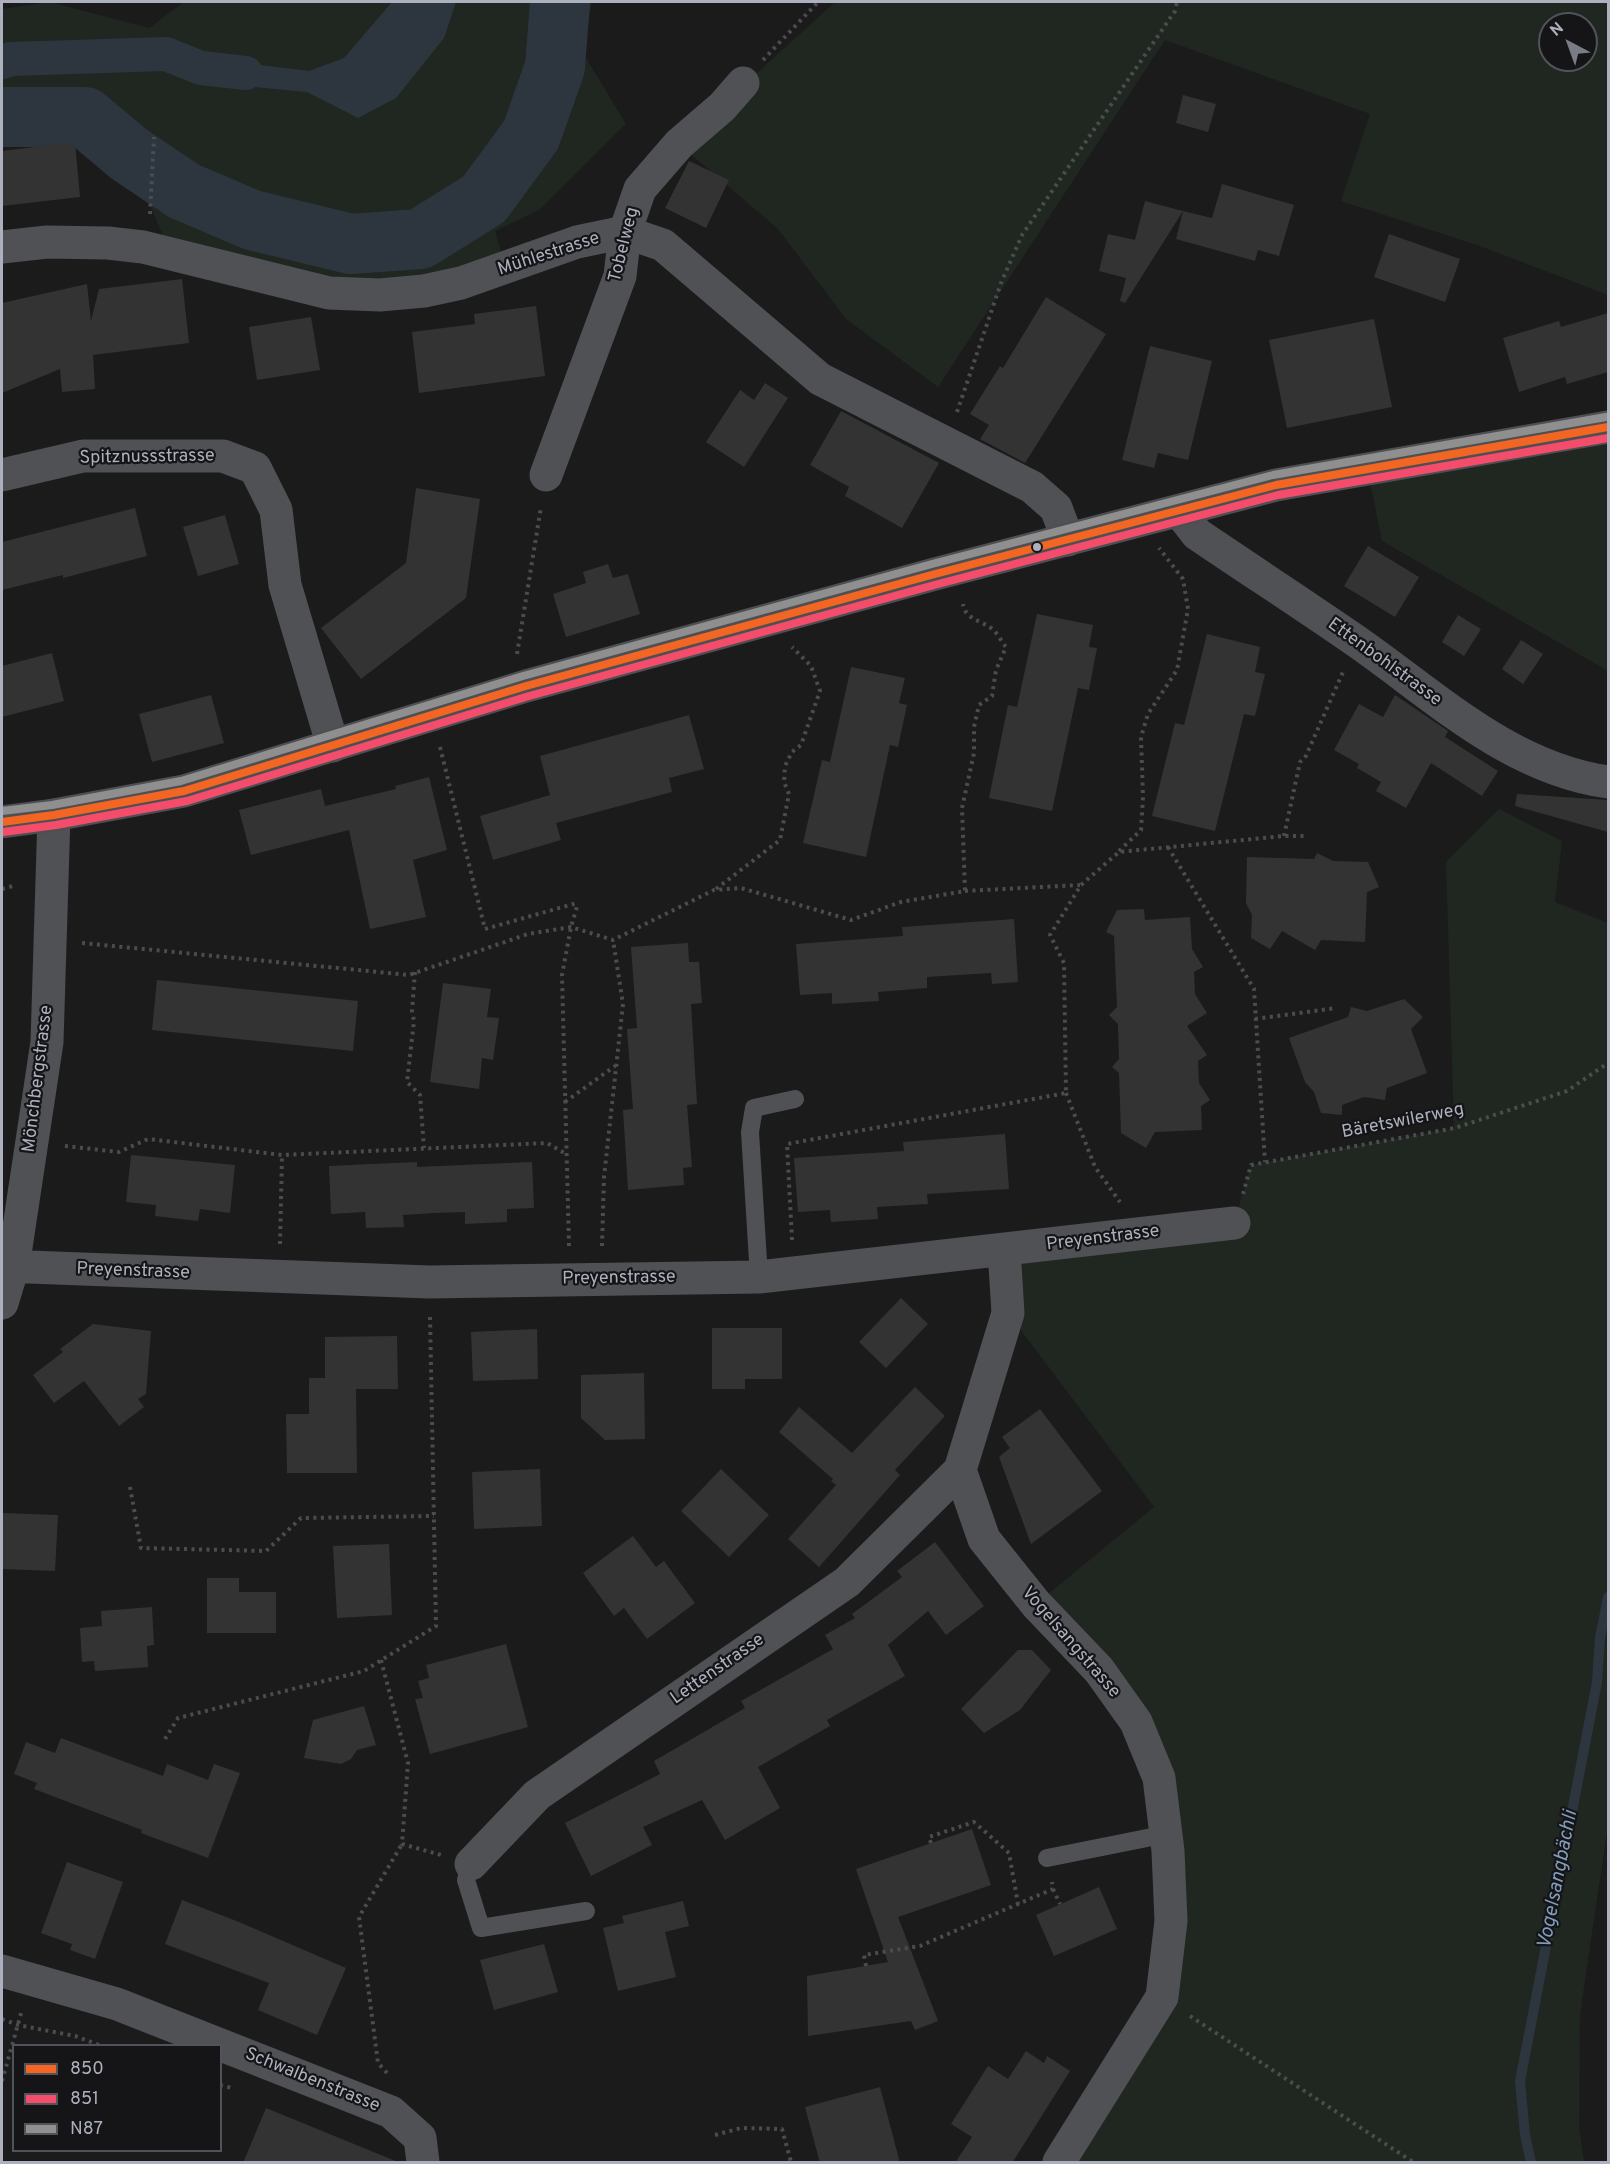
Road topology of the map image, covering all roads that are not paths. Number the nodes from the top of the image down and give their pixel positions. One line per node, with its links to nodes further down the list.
1 (743, 82): 2 (street, Tobelweg)
2 (625, 232): 3 (street, Mühlestrasse); 6 (street, Tobelweg); 8 (street, Mühlestrasse)
3 (2, 247)
4 (1608, 427): 7 (main road)
5 (2, 475): 9 (street, Spitznussstrasse)
6 (546, 476)
7 (1179, 511): 8 (main road); 10 (street, Ettenbohlstrasse)
8 (1068, 540): 9 (main road)
9 (333, 746): 11 (main road)
10 (1608, 782)
11 (54, 815): 12 (main road); 16 (street, Mönchbergstrasse)
12 (2, 822)
13 (795, 1099): 17 (lane)
14 (1234, 1223): 15 (street, Preyenstrasse)
15 (1004, 1250): 17 (street, Preyenstrasse); 19 (street)
16 (7, 1266): 17 (street, Preyenstrasse); 18 (street, Mönchbergstrasse)
17 (759, 1277)
18 (2, 1303)
19 (960, 1470): 20 (street, Vogelsangstrasse); 22 (street, Lettenstrasse)
20 (1167, 1834): 21 (lane); 28 (street, Vogelsangstrasse)
21 (1047, 1858)
22 (471, 1864): 23 (lane)
23 (586, 1911)
24 (16, 1976): 25 (street, Schwalbenstrasse)
25 (218, 2044)
26 (222, 2045): 27 (street, Schwalbenstrasse)
27 (423, 2163)
28 (1059, 2163)

